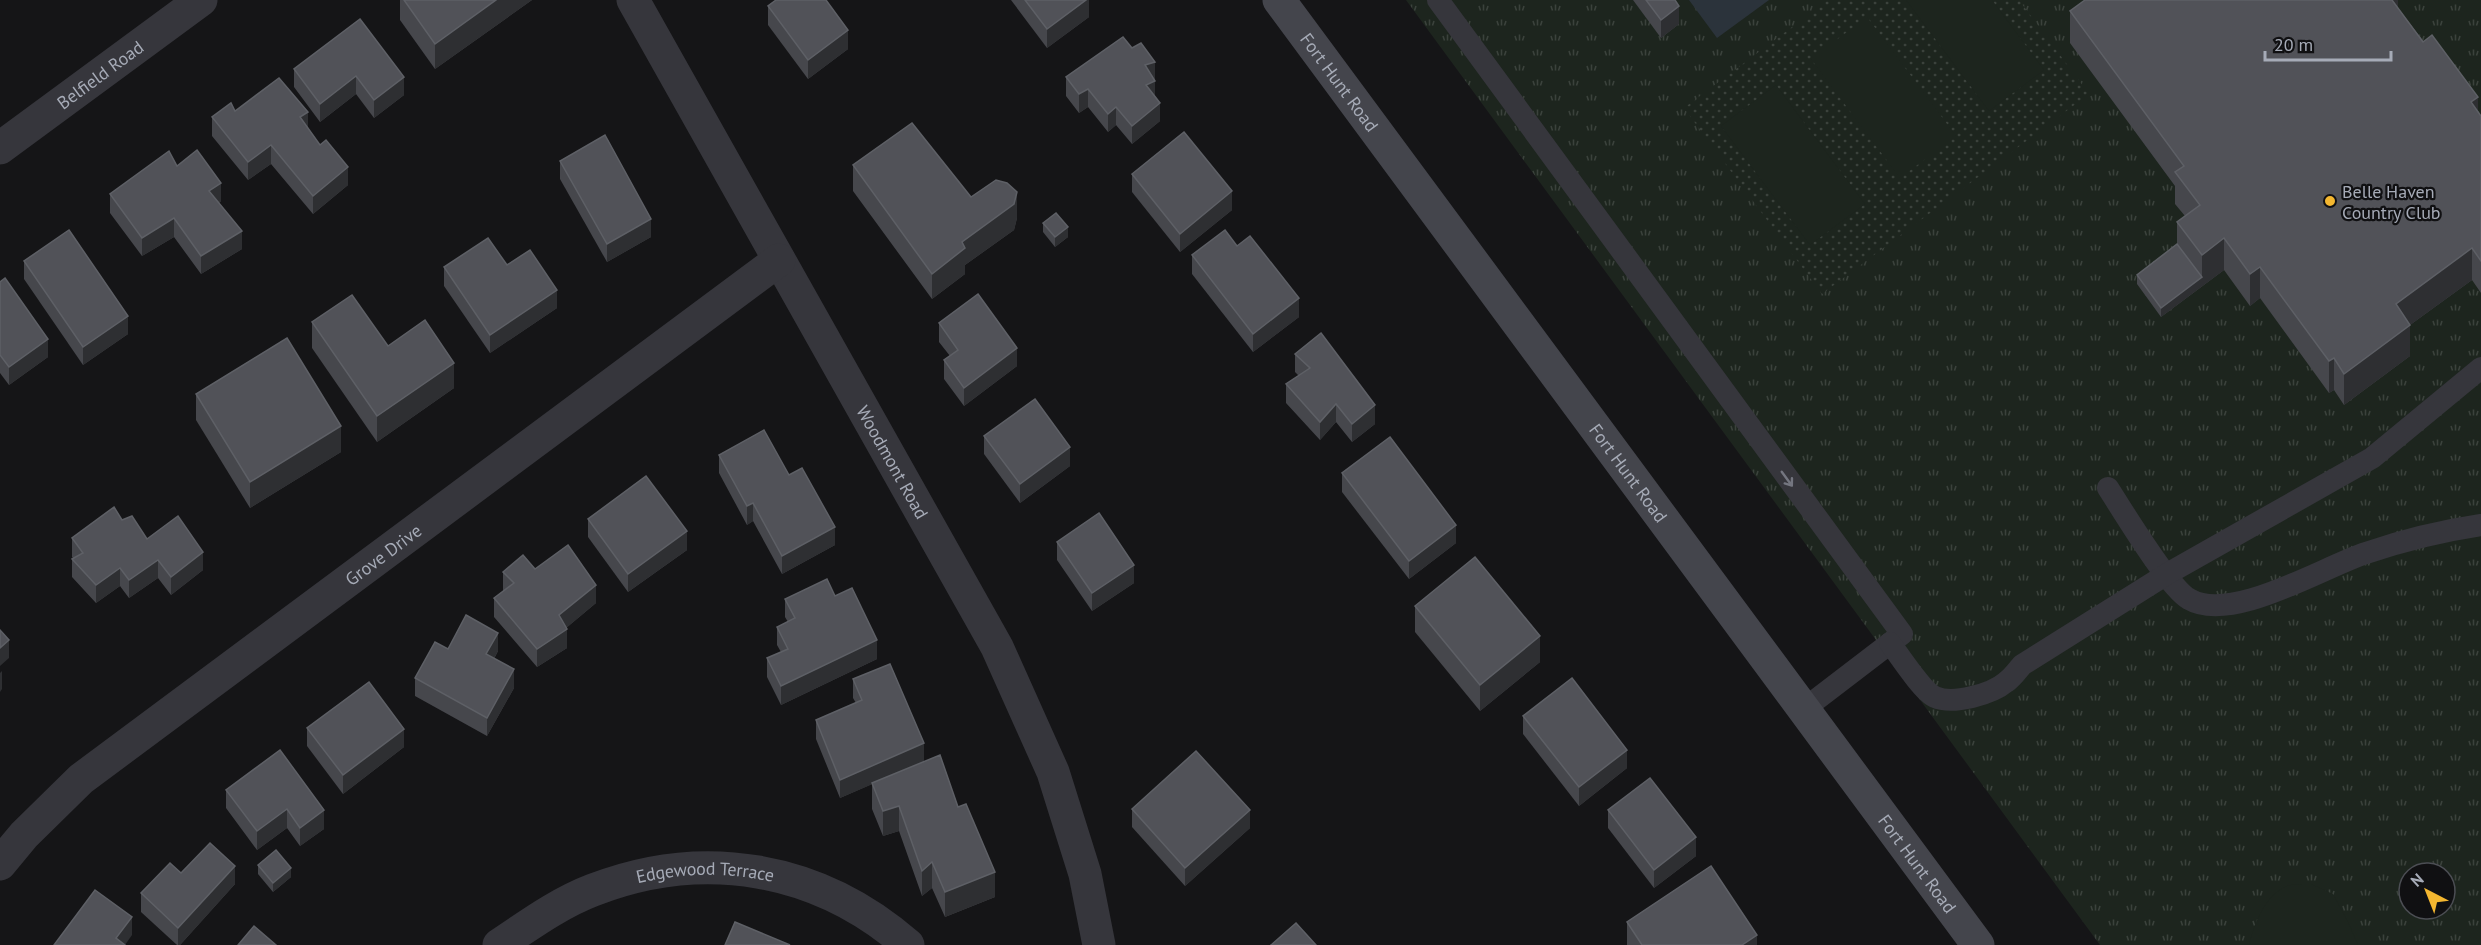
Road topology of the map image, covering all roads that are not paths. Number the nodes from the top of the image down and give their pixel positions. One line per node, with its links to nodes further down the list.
1 (201, 0): 5 (street, Belfield Road)
2 (633, 0): 6 (street, Woodmont Road)
3 (1279, 0): 12 (main road, Fort Hunt Road)
4 (1438, 0): 11 (lane, one-way to 11)
5 (0, 148)
6 (779, 260): 13 (street, Grove Drive); 16 (street, Woodmont Road)
7 (2481, 368): 10 (lane)
8 (2108, 488): 10 (lane)
9 (2481, 525): 10 (lane)
10 (2167, 574): 11 (lane)
11 (1896, 639): 12 (lane)
12 (1804, 709): 17 (main road, Fort Hunt Road)
13 (0, 864)
14 (499, 945): 15 (street, Edgewood Terrace)
15 (908, 945)
16 (1099, 945)
17 (1978, 945)

